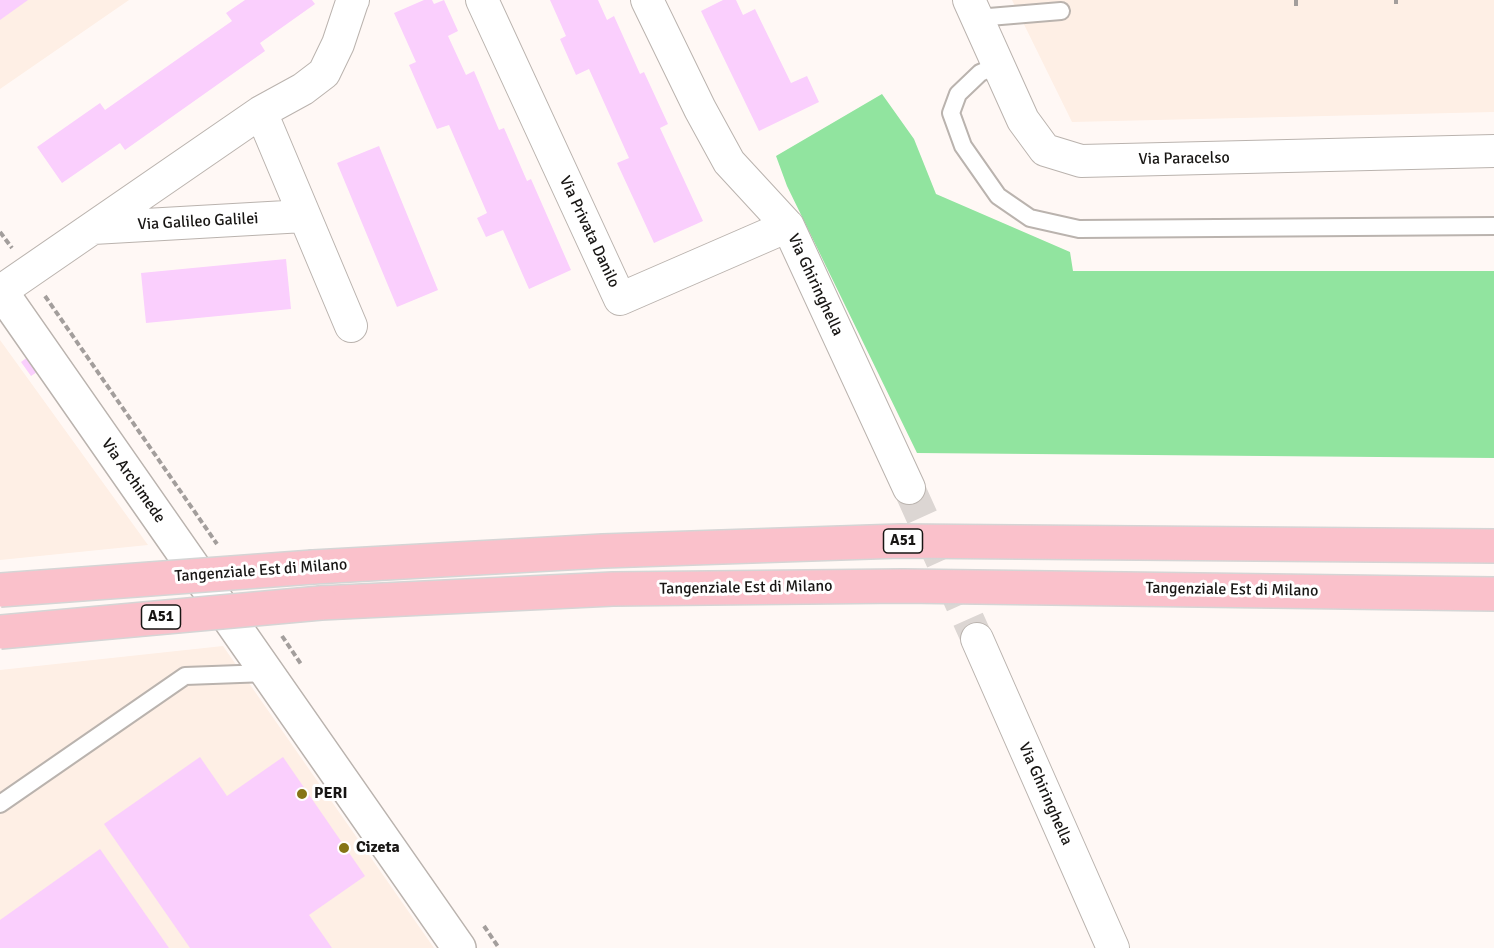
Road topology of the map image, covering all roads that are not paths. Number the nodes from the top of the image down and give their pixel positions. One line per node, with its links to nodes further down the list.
1 (353, 0): 7 (street, Via Galileo Galilei)
2 (482, 0): 10 (street, Via Privata Danilo)
3 (647, 0): 10 (street, Via Ghiringhella)
4 (973, 9): 5 (lane); 6 (street, Via Paracelso)
5 (1061, 11)
6 (998, 64): 8 (street, Via Paracelso); 11 (lane)
7 (261, 112): 9 (street); 12 (street, Via Galileo Galilei)
8 (1494, 151)
9 (304, 216): 12 (street, Via Galileo Galilei); 14 (street)
10 (788, 226): 15 (street, Via Ghiringhella)
11 (1494, 226)
12 (91, 228): 13 (street, Via Galileo Galilei)
13 (0, 291): 21 (street, Via Archimede)
14 (351, 326)
15 (909, 488)
16 (1494, 546): 17 (highway, Tangenziale Est di Milano / A51, bridge)
17 (0, 590)
18 (1494, 594): 19 (highway, Tangenziale Est di Milano / A51, bridge)
19 (0, 632)
20 (977, 639): 24 (street, Via Ghiringhella)
21 (267, 673): 22 (lane); 23 (street, Via Archimede)
22 (0, 804)
23 (459, 948)
24 (1113, 948)

